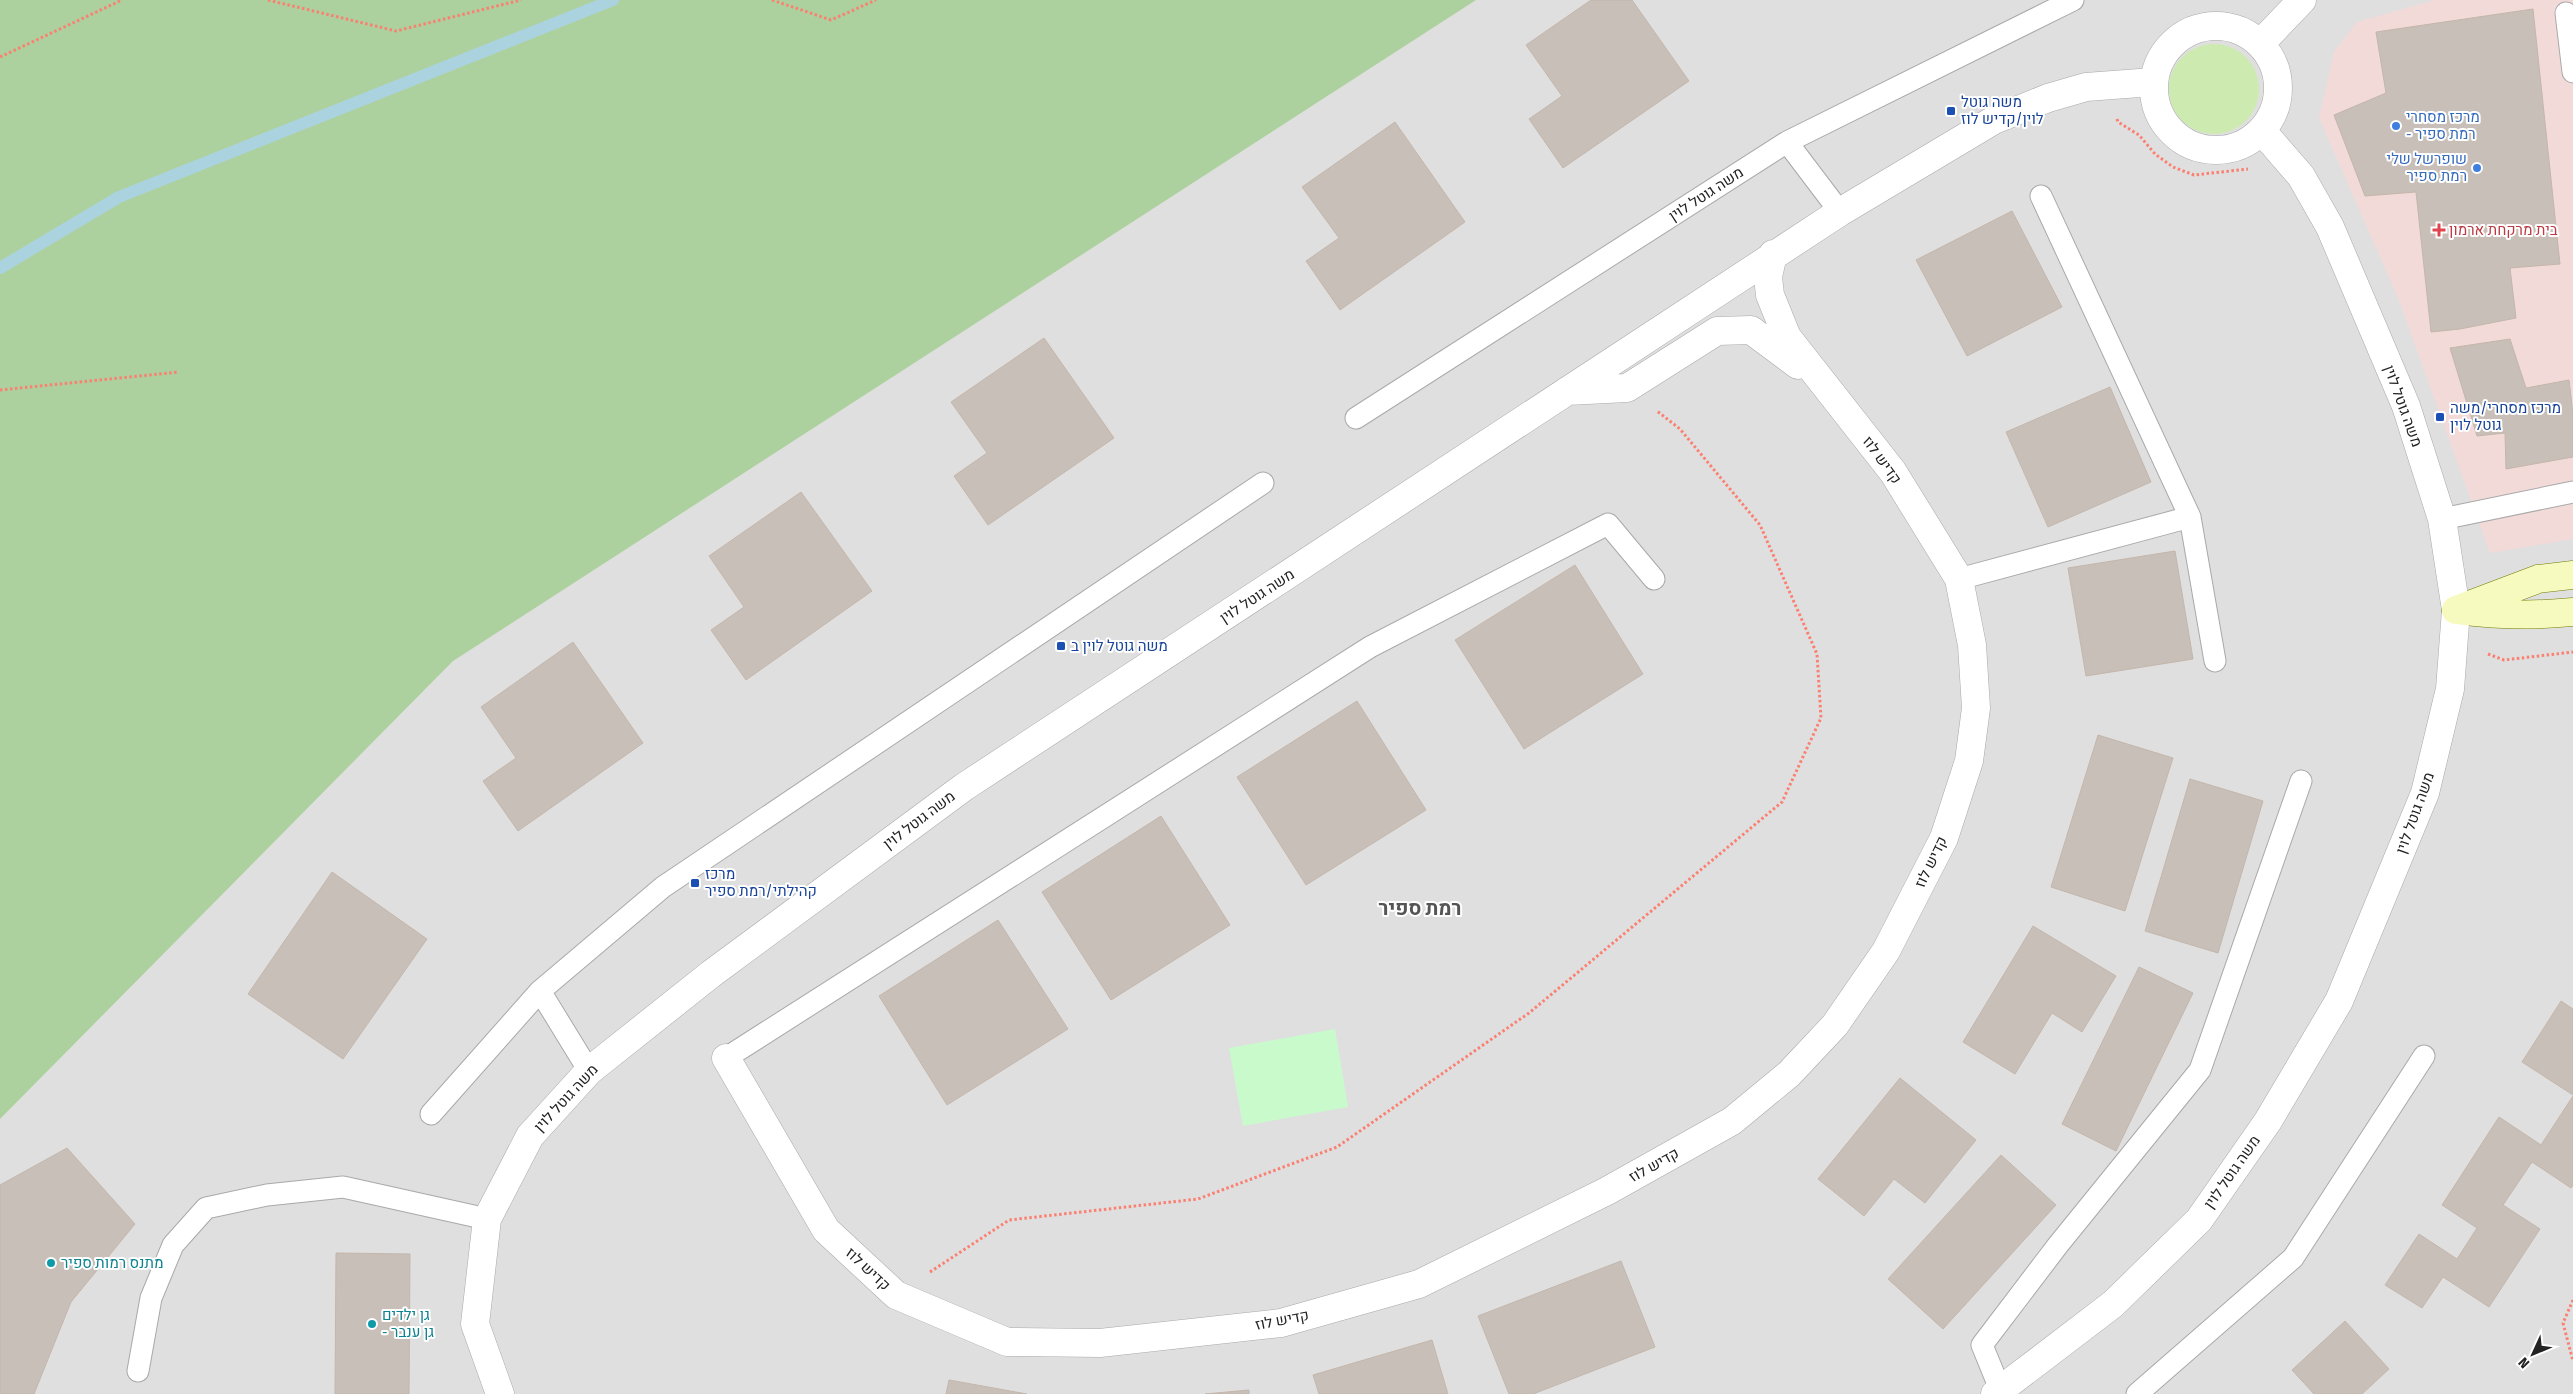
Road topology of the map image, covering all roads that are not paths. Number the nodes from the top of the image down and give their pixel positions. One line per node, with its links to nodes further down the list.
1 (2073, 0): 8 (lane, משה גוטל לוין)
2 (2300, 2): 4 (street)
3 (2566, 13): 5 (lane)
4 (2260, 44): 6 (street); 7 (street)
5 (2573, 72)
6 (2153, 82): 7 (street); 10 (street)
7 (2262, 130): 18 (street, משה גוטל לוין)
8 (1787, 142): 10 (lane); 14 (lane, משה גוטל לוין)
9 (2041, 196): 17 (lane)
10 (1840, 212): 11 (street, משה גוטל לוין)
11 (1773, 254): 12 (street, קדיש לוז); 13 (street, משה גוטל לוין)
12 (1822, 382): 13 (street); 20 (street, קדיש לוז)
13 (1566, 391): 29 (street, משה גוטל לוין)
14 (1356, 418)
15 (1263, 483): 26 (lane)
16 (2573, 492): 18 (lane)
17 (2190, 517): 20 (lane); 24 (lane)
18 (2442, 519): 22 (street, משה גוטל לוין)
19 (2573, 575): 22 (main road)
20 (1959, 578): 28 (street, קדיש לוז)
21 (1654, 579): 28 (lane)
22 (2456, 610): 23 (main road); 33 (street, משה גוטל לוין)
23 (2573, 612)
24 (2215, 661)
25 (2301, 781): 33 (lane)
26 (540, 990): 29 (lane); 30 (lane)
27 (2424, 1056): 35 (lane)
28 (726, 1058)
29 (589, 1071): 31 (street, משה גוטל לוין)
30 (431, 1114)
31 (487, 1219): 32 (lane); 34 (street, משה גוטל לוין)
32 (138, 1371)
33 (1999, 1393)
34 (500, 1394)
35 (2137, 1394)

